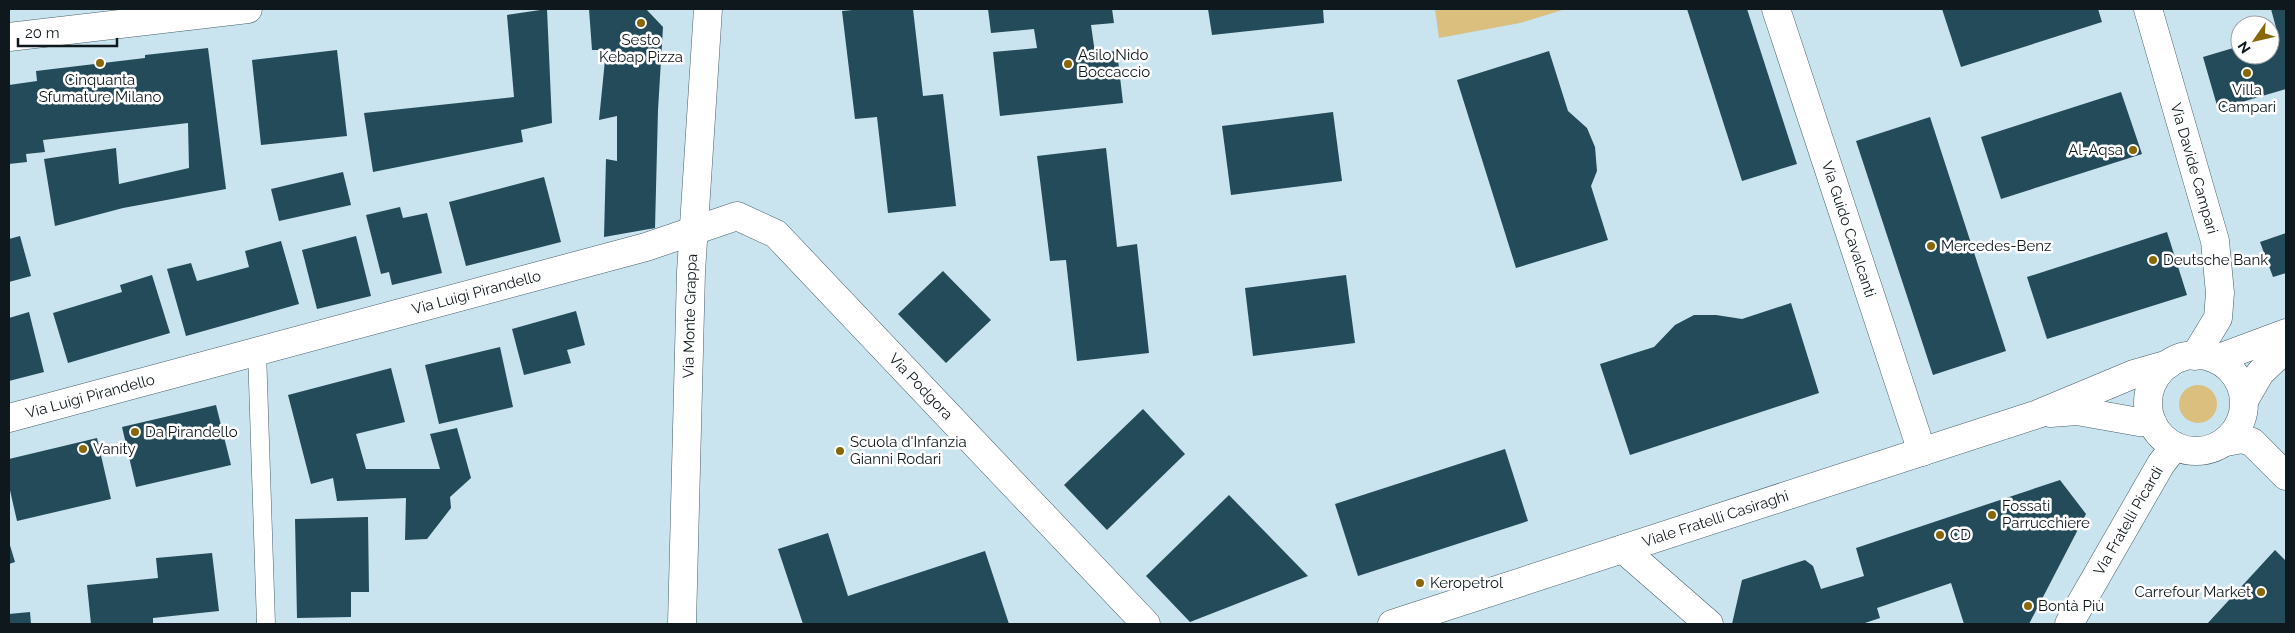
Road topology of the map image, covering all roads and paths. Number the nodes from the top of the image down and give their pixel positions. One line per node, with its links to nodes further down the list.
1 (248, 9): 5 (street)
2 (708, 9): 6 (street, Via Monte Grappa)
3 (1776, 9): 18 (street, Via Guido Cavalcanti)
4 (2148, 9): 10 (street, Via Davide Campari)
5 (9, 37)
6 (694, 229): 9 (street, Via Luigi Pirandello); 22 (street, Via Monte Grappa); 23 (street, Via Podgora)
7 (2286, 333): 10 (street, Viale Fratelli Casiraghi)
8 (2286, 348): 12 (street)
9 (257, 352): 14 (street, Via Luigi Pirandello); 21 (lane)
10 (2206, 357): 11 (street, Viale Fratelli Casiraghi); 12 (street)
11 (2169, 364): 13 (street, Viale Fratelli Casiraghi); 15 (street)
12 (2244, 399): 16 (street)
13 (2038, 414): 15 (street, Viale Fratelli Casiraghi); 18 (street, Viale Fratelli Casiraghi)
14 (9, 418)
15 (2152, 422): 17 (street)
16 (2226, 442): 17 (street); 19 (street)
17 (2175, 446): 26 (street, Via Fratelli Picardi)
18 (1922, 452): 20 (street, Viale Fratelli Casiraghi)
19 (2286, 476)
20 (1623, 549): 24 (street, Viale Fratelli Casiraghi); 25 (street)
21 (266, 624)
22 (682, 624)
23 (1146, 624)
24 (1392, 624)
25 (1709, 624)
26 (2069, 624)

